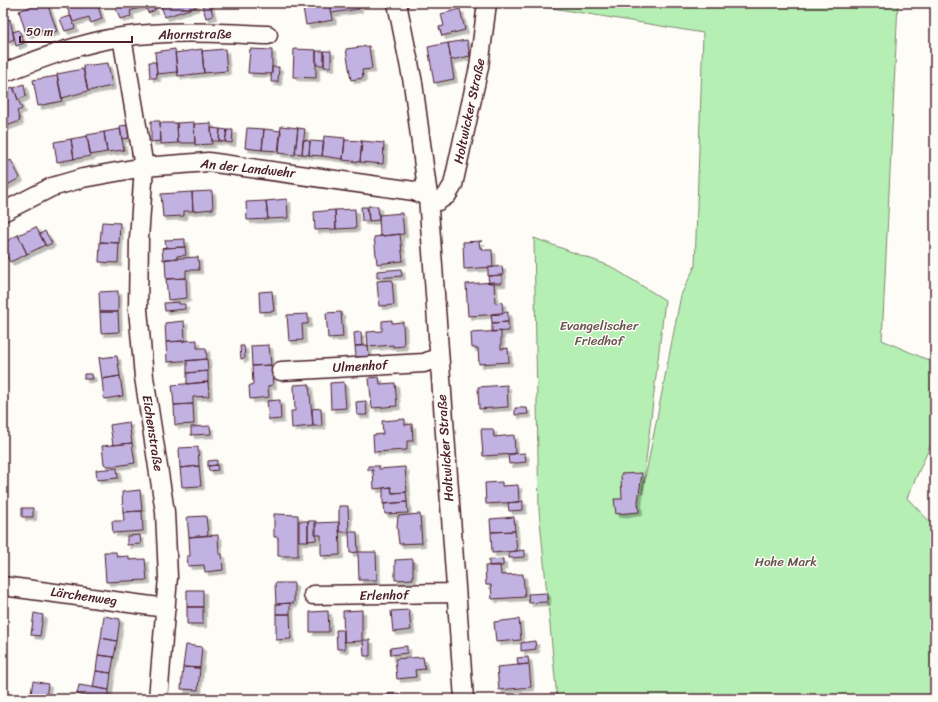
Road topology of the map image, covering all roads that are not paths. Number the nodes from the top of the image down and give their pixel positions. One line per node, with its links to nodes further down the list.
1 (397, 3): 7 (street, Holtwicker Straße)
2 (487, 3): 7 (street, Holtwicker Straße)
3 (268, 35): 4 (street, Ahornstraße)
4 (122, 37): 5 (street, Ahornstraße); 6 (street)
5 (3, 73)
6 (144, 167): 7 (street, An der Landwehr); 8 (street, An der Landwehr); 14 (street, Eichenstraße)
7 (428, 196): 9 (street, Holtwicker Straße)
8 (3, 212)
9 (440, 357): 10 (street, Ulmenhof); 12 (street, Holtwicker Straße)
10 (281, 371)
11 (3, 586): 14 (street, Lärchenweg)
12 (455, 593): 13 (street, Erlenhof); 16 (street, Holtwicker Straße)
13 (313, 596)
14 (166, 608): 15 (street, Eichenstraße)
15 (158, 699)
16 (464, 699)

